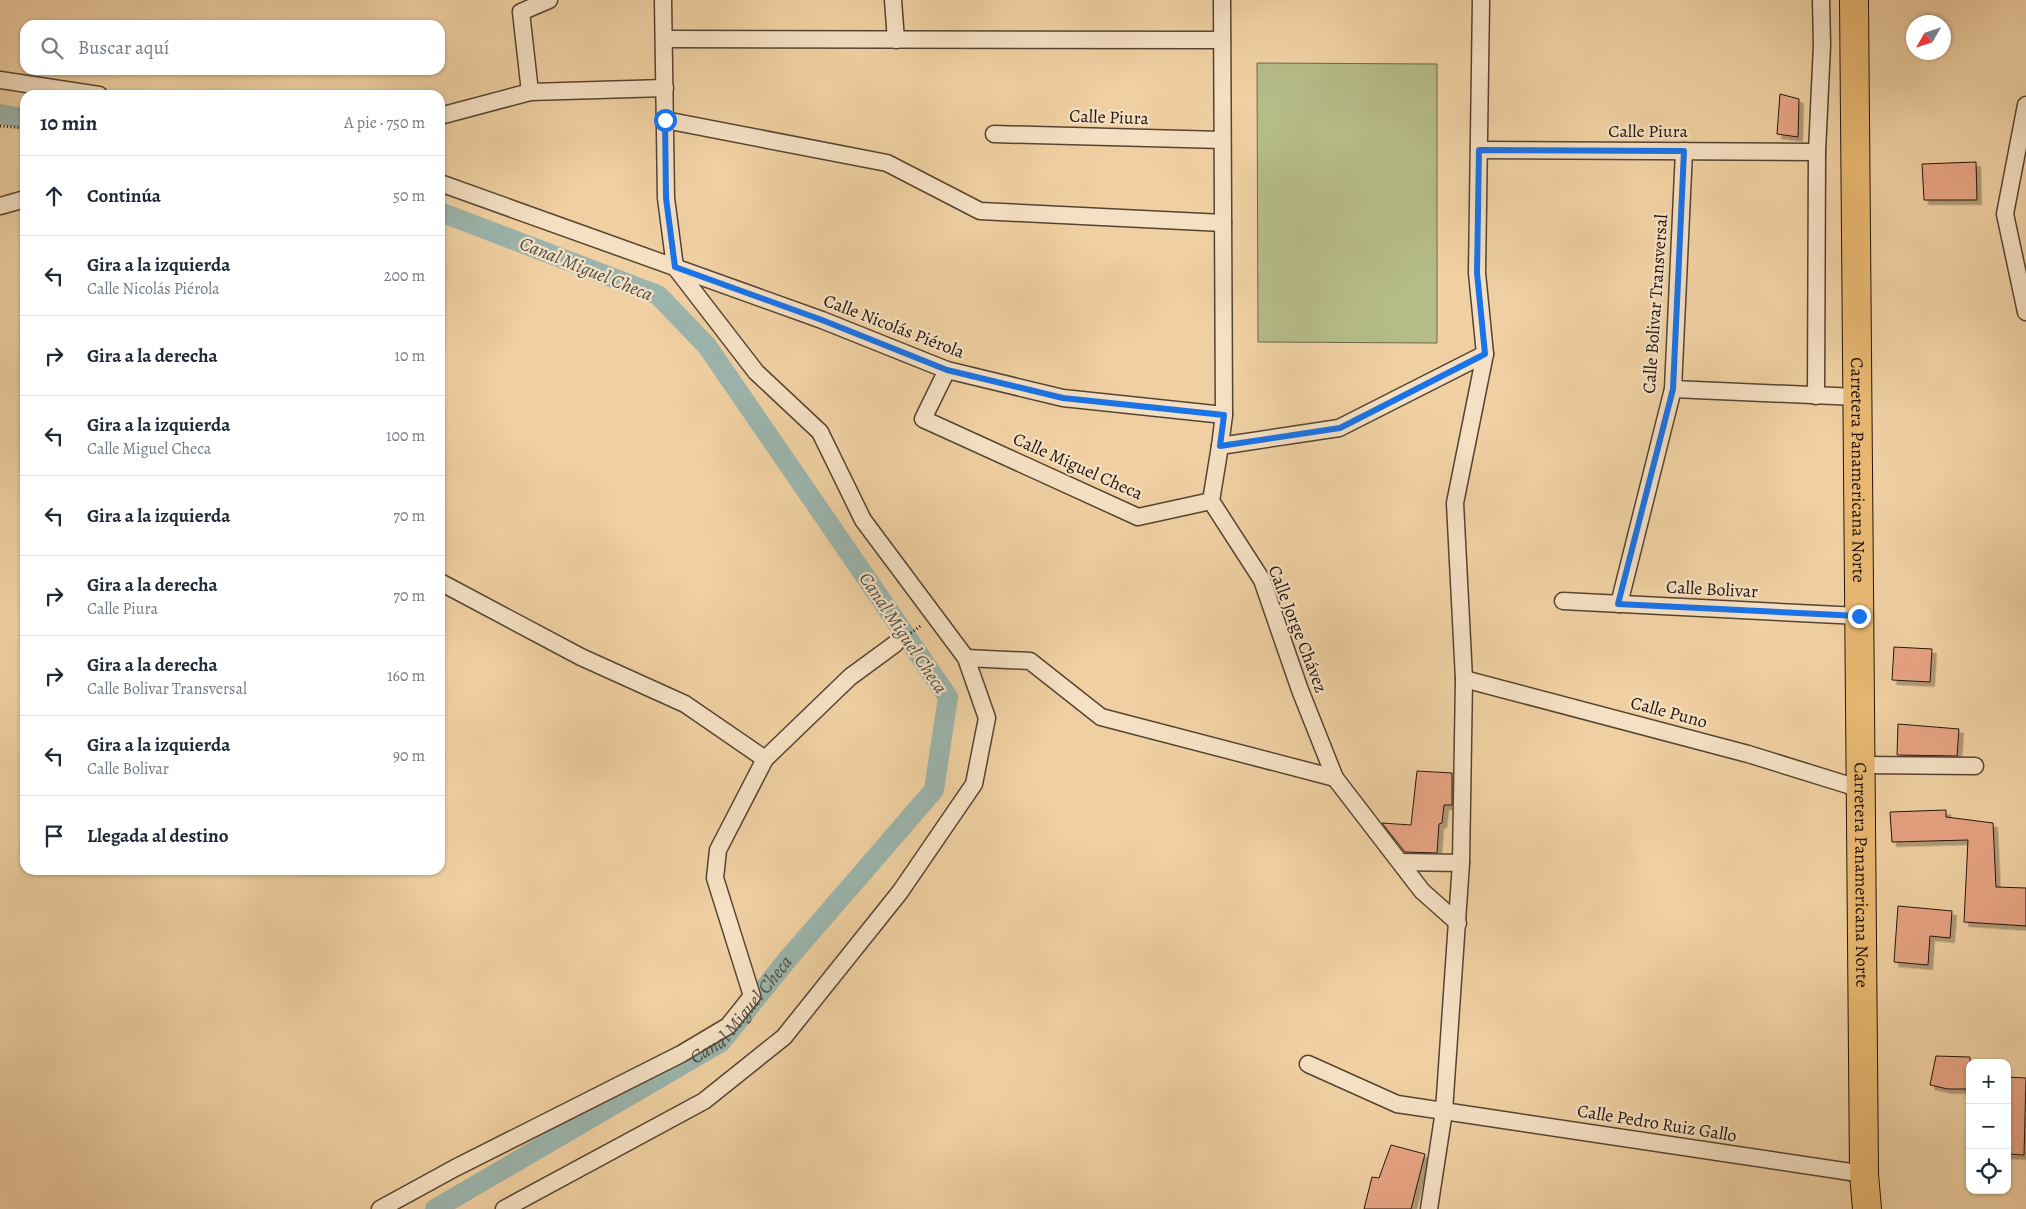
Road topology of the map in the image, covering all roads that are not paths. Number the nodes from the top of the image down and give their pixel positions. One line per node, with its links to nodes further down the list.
1 (549, 0): 14 (street)
2 (664, 0): 8 (street)
3 (893, 0): 9 (street)
4 (1222, 0): 10 (street)
5 (1480, 0): 20 (street)
6 (1821, 0): 22 (street)
7 (1854, 0): 33 (highway, Carretera Panamericana Norte)
8 (664, 39): 9 (street); 12 (street)
9 (896, 40): 10 (street)
10 (1222, 40): 19 (street)
11 (0, 80): 13 (street)
12 (665, 88): 14 (street); 17 (street)
13 (66, 90)
14 (530, 92): 16 (street)
15 (2026, 105): 28 (street)
16 (445, 115)
17 (665, 120): 26 (street); 27 (street)
18 (994, 134): 19 (street, Calle Piura)
19 (1222, 140): 26 (street)
20 (1479, 150): 21 (street, Calle Piura); 29 (street)
21 (1684, 151): 22 (street, Calle Piura); 31 (street, Calle Bolivar Transversal)
22 (1818, 152): 32 (street)
23 (445, 185): 27 (street, Calle Nicolás Piérola)
24 (20, 200): 25 (street)
25 (0, 206)
26 (1223, 223): 34 (street)
27 (675, 267): 30 (street, Calle Nicolás Piérola); 42 (street)
28 (2026, 312)
29 (1485, 354): 35 (street); 43 (street)
30 (947, 370): 34 (street, Calle Nicolás Piérola); 36 (street, Calle Miguel Checa)
31 (1673, 389): 32 (street); 39 (street, Calle Bolivar Transversal)
32 (1816, 396): 33 (street)
33 (1857, 397): 40 (highway, Carretera Panamericana Norte)
34 (1224, 415): 35 (street)
35 (1220, 446): 36 (street)
36 (1211, 501): 47 (street, Calle Jorge Chávez)
37 (445, 585): 44 (street)
38 (1563, 601): 39 (street, Calle Bolivar)
39 (1618, 604): 40 (street, Calle Bolivar)
40 (1859, 616): 46 (highway, Carretera Panamericana Norte)
41 (895, 644): 44 (street)
42 (966, 658): 47 (street); 56 (street)
43 (1464, 679): 46 (street, Calle Puno); 49 (street)
44 (765, 759): 55 (street)
45 (1975, 766): 46 (street, Calle Puno)
46 (1861, 777): 54 (highway, Carretera Panamericana Norte)
47 (1335, 778): 48 (street, Calle Jorge Chávez)
48 (1400, 862): 49 (street); 50 (street, Calle Jorge Chávez)
49 (1461, 871): 50 (street); 51 (street)
50 (1422, 891): 51 (street, Calle Jorge Chávez)
51 (1458, 923): 53 (street)
52 (1308, 1064): 53 (street, Calle Pedro Ruiz Gallo)
53 (1444, 1111): 54 (street, Calle Pedro Ruiz Gallo); 57 (street)
54 (1864, 1174): 58 (highway, Carretera Panamericana Norte)
55 (380, 1209)
56 (504, 1209)
57 (1429, 1209)
58 (1867, 1209)

